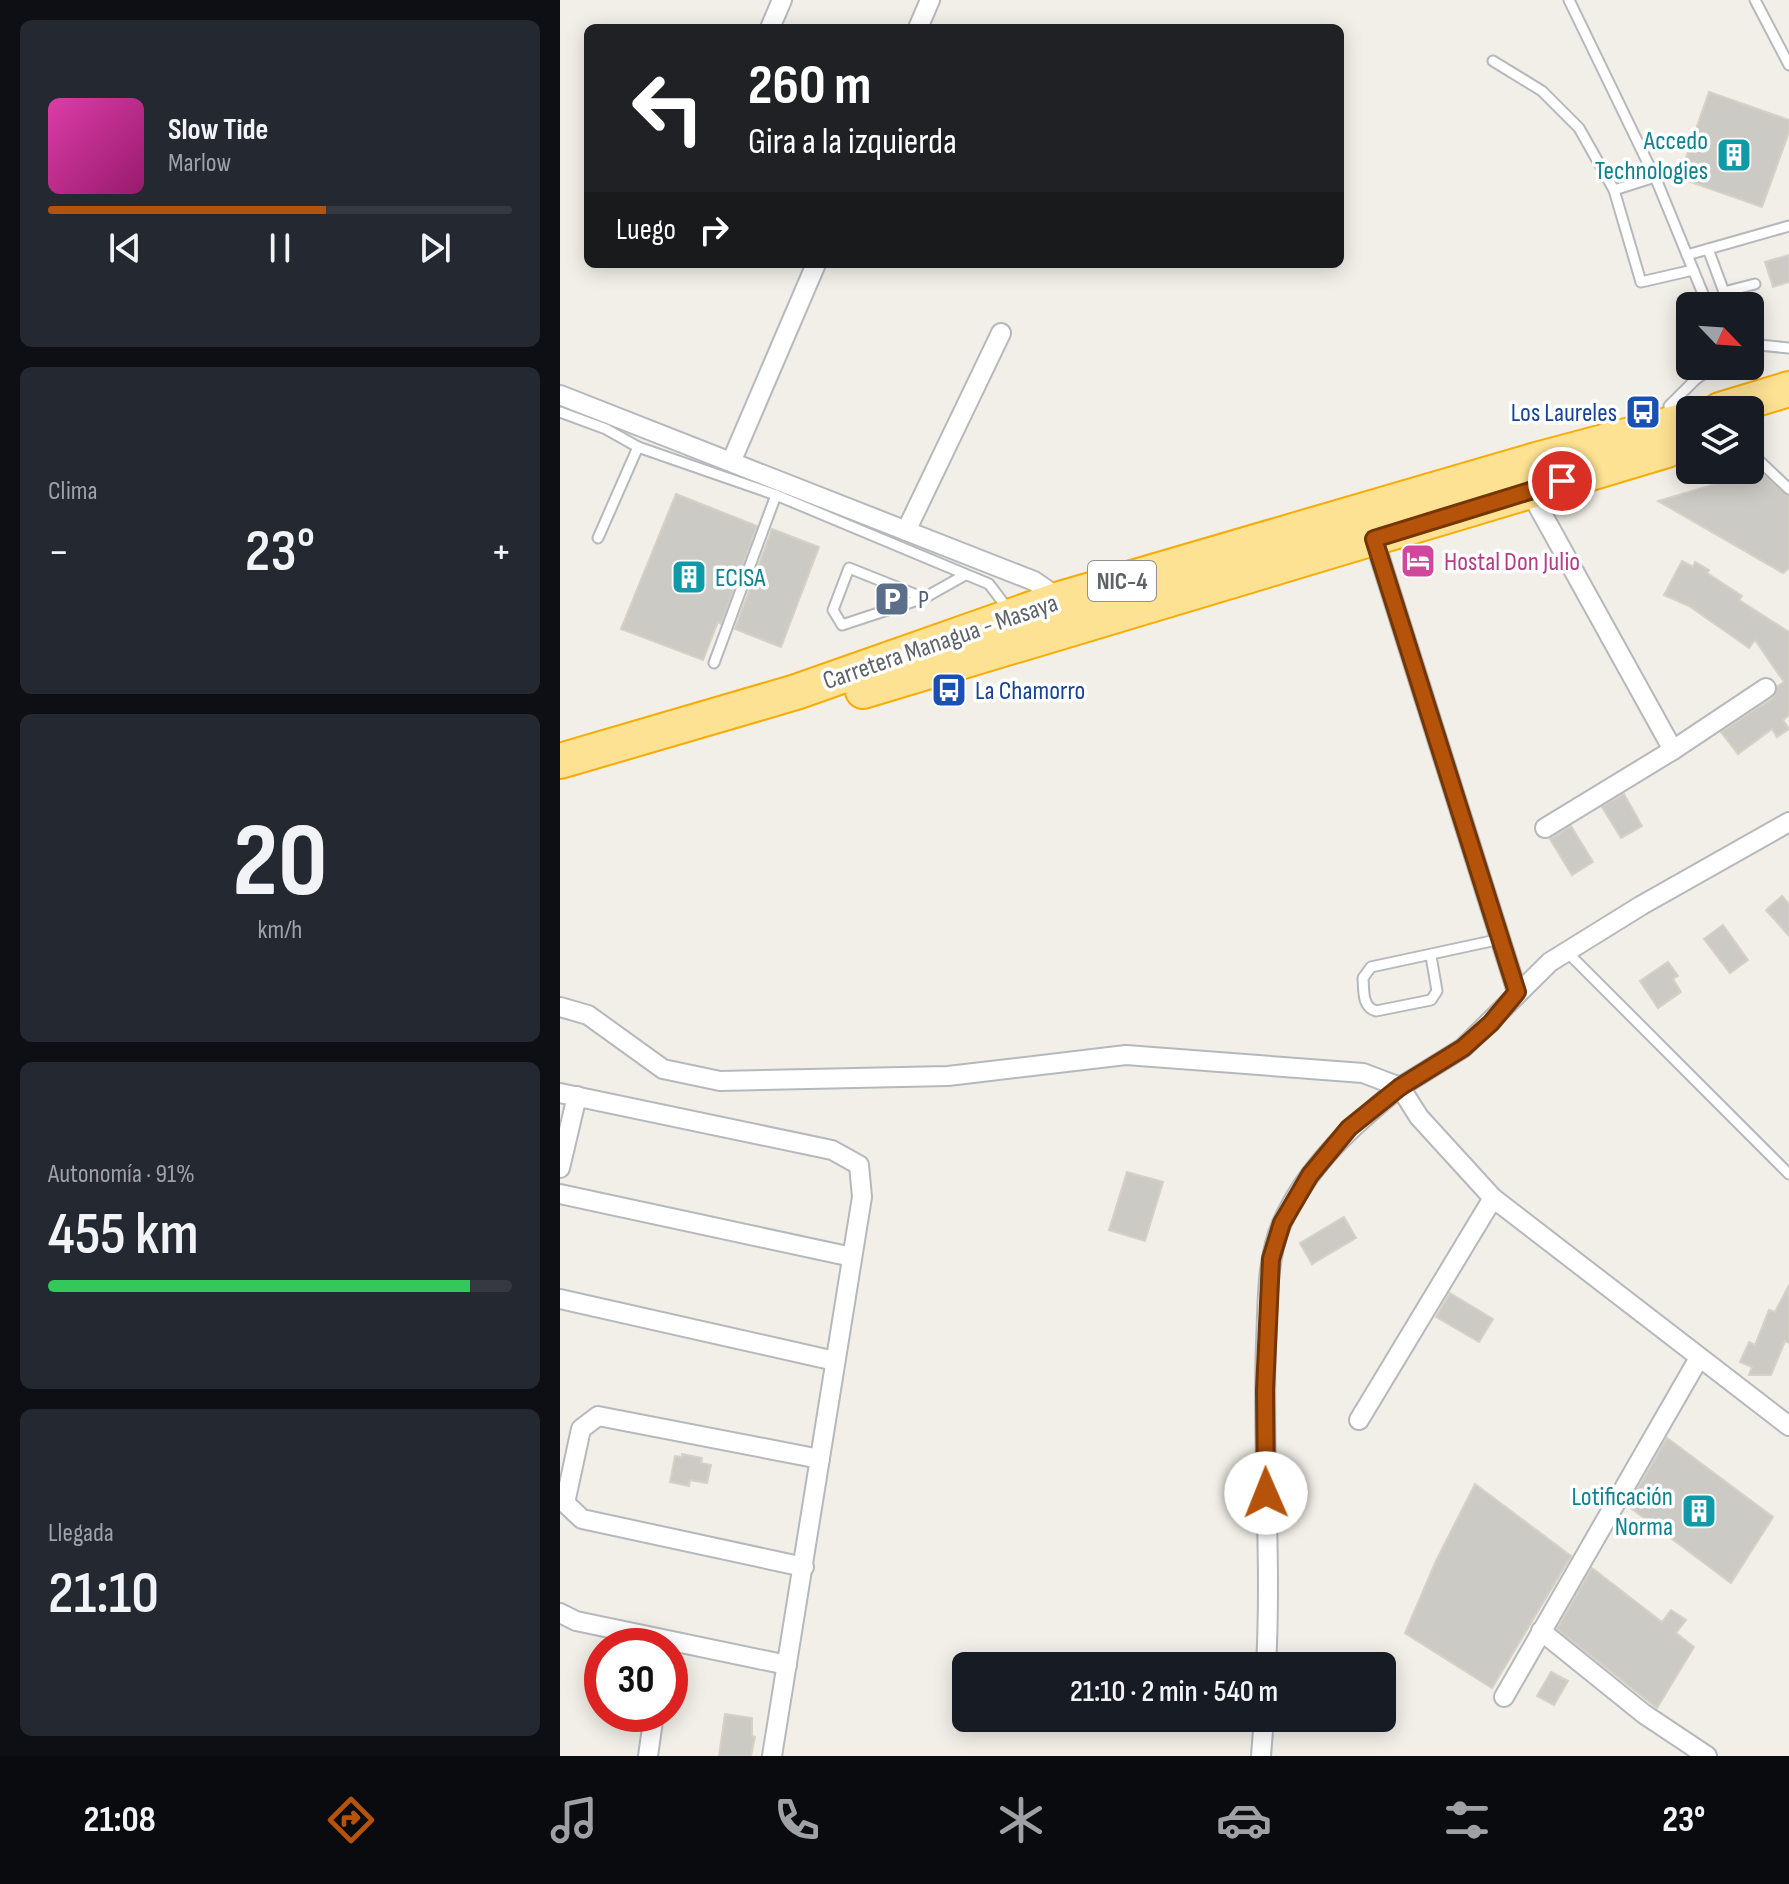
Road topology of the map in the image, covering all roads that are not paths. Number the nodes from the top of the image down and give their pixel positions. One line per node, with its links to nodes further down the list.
1 (782, 0): 5 (street)
2 (930, 0): 6 (street)
3 (1569, 0): 9 (lane)
4 (1755, 0): 8 (lane)
5 (772, 24)
6 (920, 24)
7 (1493, 61): 10 (lane)
8 (1789, 65)
9 (1655, 177): 10 (lane); 13 (lane)
10 (1614, 190): 15 (lane)
11 (1789, 226): 12 (lane)
12 (1708, 249): 13 (lane); 16 (lane)
13 (1687, 255): 15 (lane)
14 (814, 268): 34 (street)
15 (1693, 270): 17 (lane)
16 (1755, 284)
17 (1702, 292)
18 (1001, 333): 39 (street)
19 (1764, 346): 20 (lane)
20 (1789, 348)
21 (1695, 380): 24 (lane)
22 (1789, 389): 25 (highway)
23 (560, 395): 34 (street)
24 (1679, 396)
25 (1764, 397)
26 (1676, 399): 29 (lane)
27 (1789, 411): 30 (highway)
28 (560, 412): 33 (lane)
29 (1676, 418)
30 (1764, 419)
31 (1676, 430): 44 (highway, Carretera Managua - Masaya / NIC-4)
32 (1676, 432): 37 (highway, Carretera Managua - Masaya / NIC-4)
33 (638, 447): 38 (lane); 40 (lane)
34 (732, 460): 39 (street)
35 (1764, 465): 36 (lane)
36 (1789, 489)
37 (1529, 490): 41 (highway, Carretera Managua - Masaya / NIC-4); 48 (street)
38 (776, 495): 42 (lane); 46 (lane)
39 (906, 531): 44 (street)
40 (598, 538)
41 (1374, 539): 50 (highway, Carretera Managua - Masaya / NIC-4); 53 (street)
42 (965, 575): 43 (lane); 45 (lane)
43 (924, 598): 43 (lane)
44 (1060, 599): 45 (highway, Carretera Managua - Masaya / NIC-4)
45 (1012, 616): 49 (highway, Carretera Managua - Masaya / NIC-4)
46 (714, 663)
47 (1766, 688): 48 (street)
48 (1673, 750): 52 (street)
49 (560, 761)
50 (560, 781)
51 (1789, 822): 54 (street)
52 (1545, 828)
53 (1501, 939): 55 (lane); 56 (street)
54 (1567, 952): 56 (street); 61 (lane)
55 (1431, 956): 55 (lane)
56 (1517, 992): 58 (street)
57 (560, 1007): 58 (street)
58 (1400, 1087): 63 (street); 76 (street)
59 (568, 1094): 60 (street); 64 (street)
60 (560, 1168)
61 (1789, 1174)
62 (560, 1194): 64 (street)
63 (1493, 1198): 66 (street); 68 (street)
64 (852, 1257): 67 (street)
65 (560, 1299): 67 (street)
66 (1699, 1358): 69 (street); 74 (street)
67 (835, 1361): 70 (street)
68 (1359, 1420)
69 (1789, 1426)
70 (820, 1459): 71 (street); 71 (street)
71 (804, 1567): 77 (street)
72 (560, 1613): 73 (street)
73 (604, 1628)
74 (1541, 1631): 78 (street); 84 (street)
75 (688, 1647): 77 (street)
76 (1266, 1652)
77 (787, 1665): 82 (street)
78 (1504, 1697)
79 (651, 1732): 81 (street)
80 (1263, 1732): 83 (street)
81 (648, 1756)
82 (772, 1756)
83 (1261, 1756)
84 (1707, 1756)

